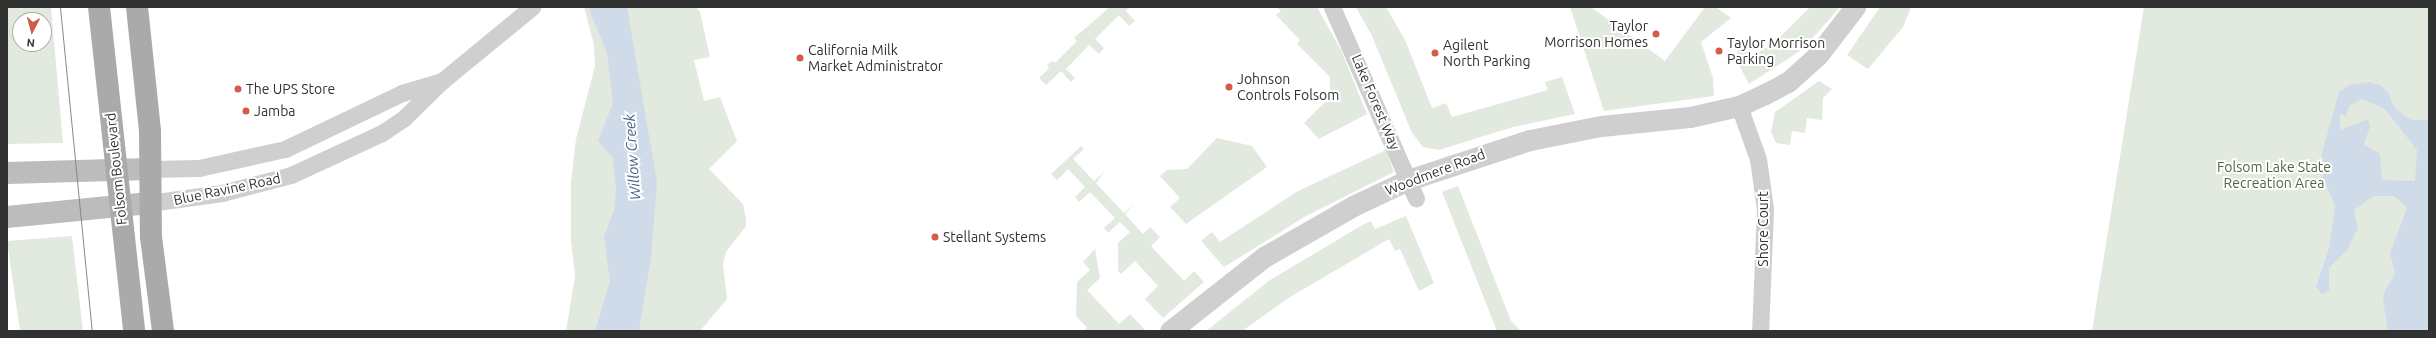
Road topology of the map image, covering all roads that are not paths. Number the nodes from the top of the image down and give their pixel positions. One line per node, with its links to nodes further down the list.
1 (99, 7): 9 (main road, Folsom Boulevard)
2 (137, 7): 8 (main road, Folsom Boulevard)
3 (532, 7): 6 (street, Blue Ravine Road)
4 (1332, 7): 11 (street, Lake Forest Way)
5 (1855, 7): 7 (street)
6 (442, 81): 8 (street, Blue Ravine Road); 12 (street, Blue Ravine Road)
7 (1739, 106): 11 (street, Woodmere Road); 18 (street, Shore Court)
8 (149, 169): 9 (main road, Blue Ravine Road); 12 (main road, Folsom Boulevard)
9 (116, 170): 10 (main road, Blue Ravine Road); 13 (main road, Folsom Boulevard)
10 (7, 173)
11 (1412, 189): 17 (street, Woodmere Road)
12 (149, 203): 13 (main road, Blue Ravine Road); 16 (main road, Folsom Boulevard)
13 (121, 206): 14 (main road, Blue Ravine Road); 15 (main road, Folsom Boulevard)
14 (7, 217)
15 (134, 331)
16 (163, 331)
17 (1170, 331)
18 (1760, 331)

